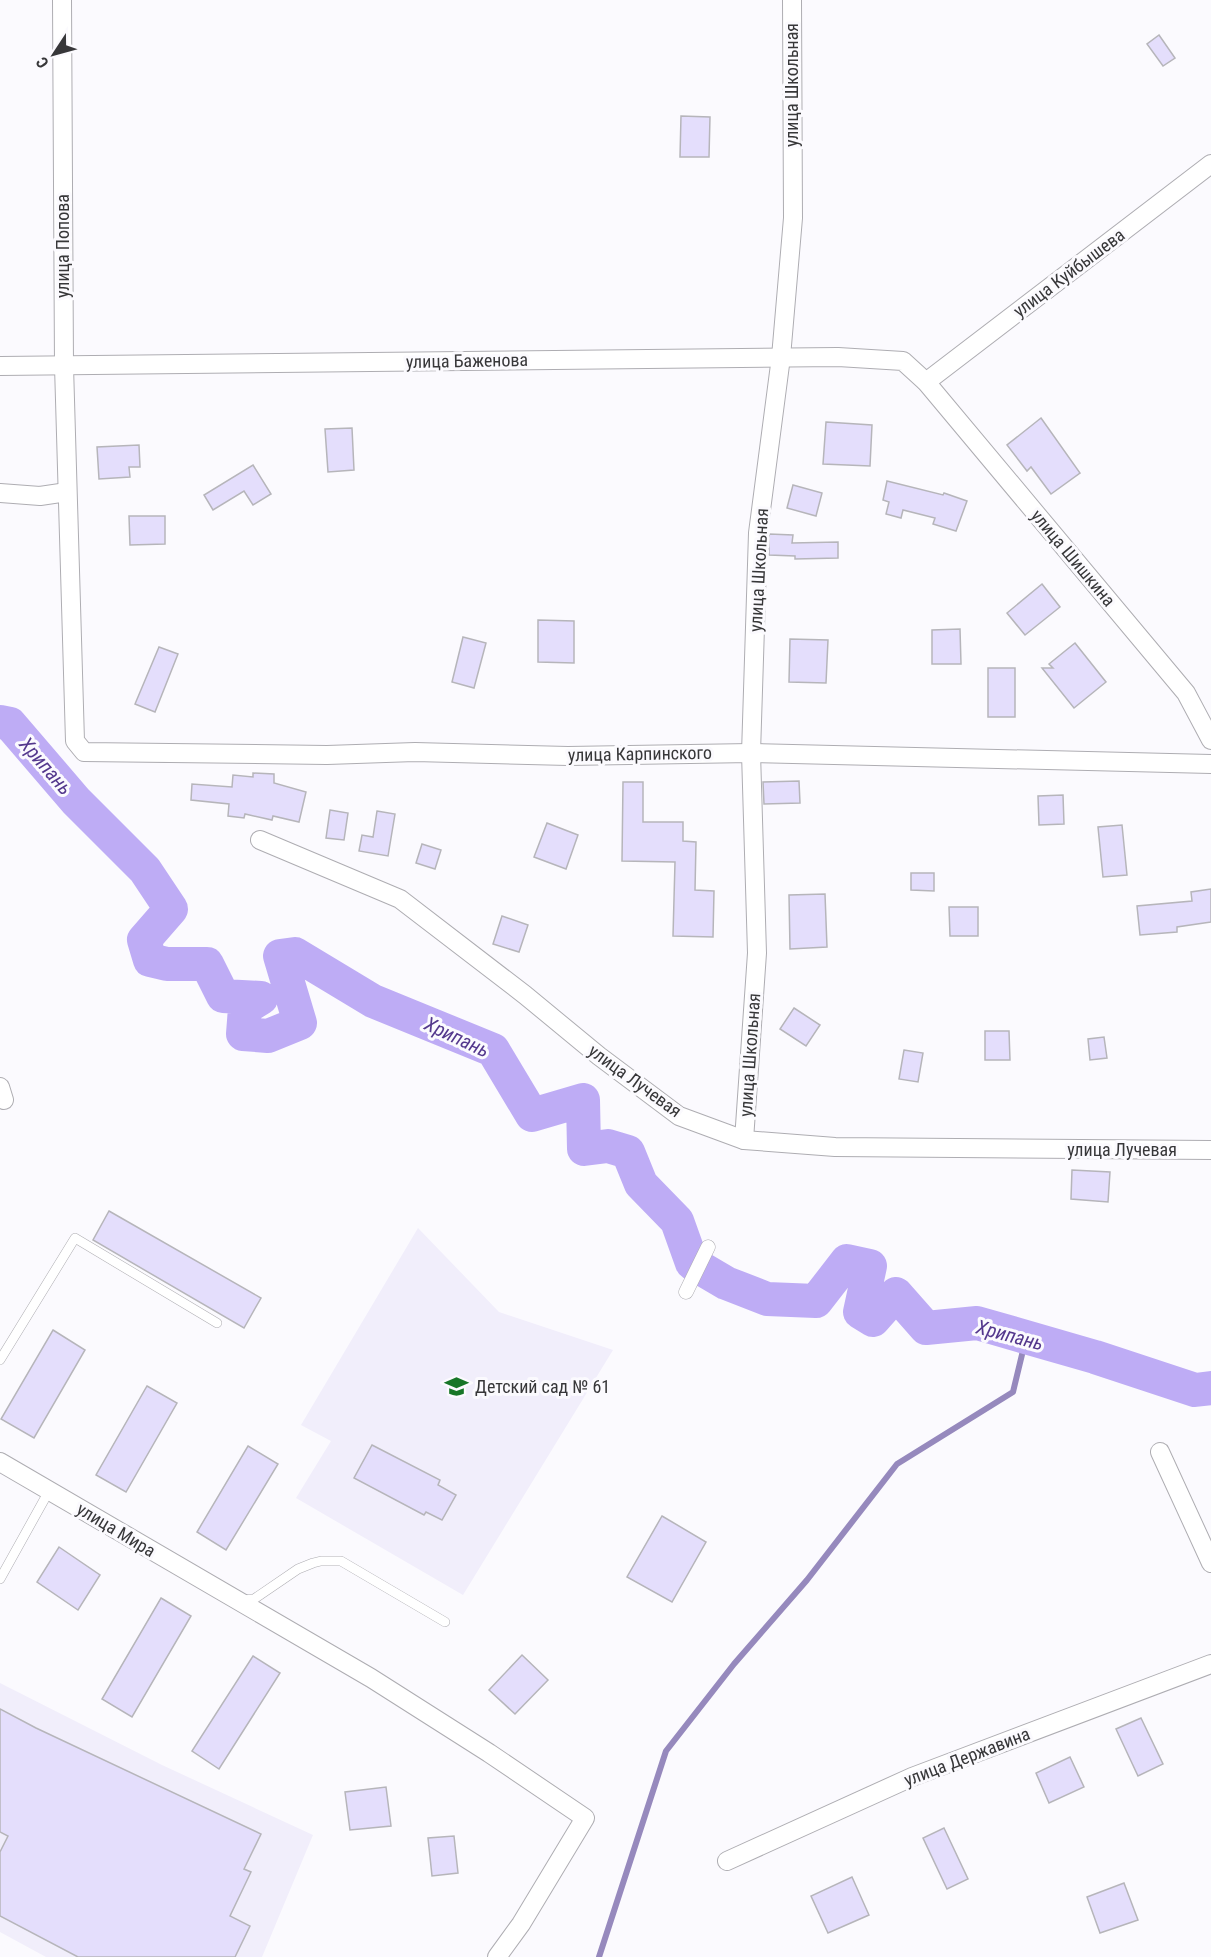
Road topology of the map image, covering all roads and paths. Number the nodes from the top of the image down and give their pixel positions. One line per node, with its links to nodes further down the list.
1 (62, 0): 6 (street, улица Попова)
2 (792, 0): 4 (street, улица Школьная)
3 (1211, 164): 7 (street, улица Куйбышева)
4 (781, 357): 6 (street, улица Баженова); 7 (street, улица Баженова); 12 (street, улица Школьная)
5 (0, 366): 6 (street, улица Баженова)
6 (63, 366): 8 (street, улица Попова)
7 (926, 382): 10 (street, улица Шишкина)
8 (67, 492): 9 (street); 11 (street, улица Попова)
9 (0, 493)
10 (1211, 740)
11 (75, 741): 12 (street, улица Карпинского)
12 (751, 753): 13 (street, улица Карпинского); 15 (street, улица Школьная)
13 (1211, 764)
14 (260, 840): 15 (street, улица Лучевая)
15 (744, 1140): 16 (street, улица Лучевая)
16 (1211, 1150)
17 (708, 1247): 18 (street)
18 (686, 1292)
19 (217, 1323): 20 (lane)
20 (0, 1360)
21 (1160, 1452): 24 (street)
22 (0, 1462): 23 (street, улица Мира)
23 (49, 1491): 25 (lane); 26 (street, улица Мира)
24 (1211, 1563)
25 (0, 1579)
26 (235, 1600): 27 (lane); 30 (street, улица Мира)
27 (445, 1622)
28 (1211, 1664): 29 (street, улица Державина)
29 (727, 1861)
30 (497, 1957)

